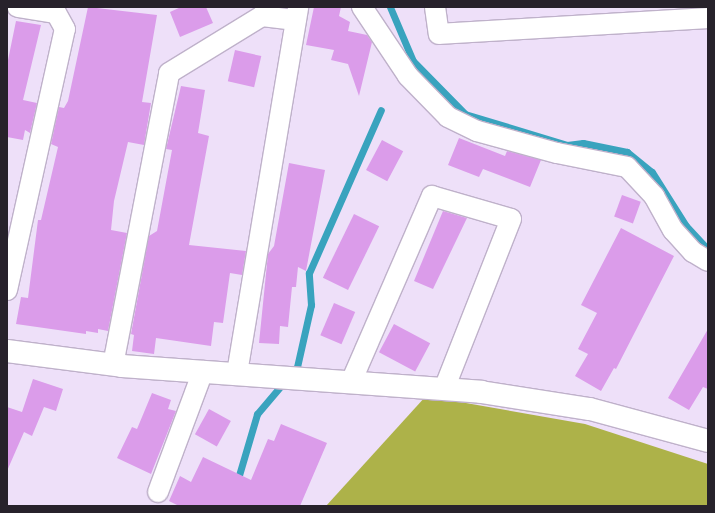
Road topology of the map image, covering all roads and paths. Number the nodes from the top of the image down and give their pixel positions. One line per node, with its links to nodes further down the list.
1 (17, 7): 6 (street)
2 (362, 7): 7 (street)
3 (434, 7): 5 (street)
4 (297, 14): 10 (street); 12 (street)
5 (708, 18)
6 (12, 248): 8 (street)
7 (708, 261)
8 (7, 290)
9 (7, 351): 10 (street)
10 (113, 365): 11 (street)
11 (203, 371): 12 (street); 16 (street)
12 (237, 373): 13 (street)
13 (351, 382): 14 (street); 14 (street)
14 (444, 389): 15 (street)
15 (708, 441)
16 (158, 492)

